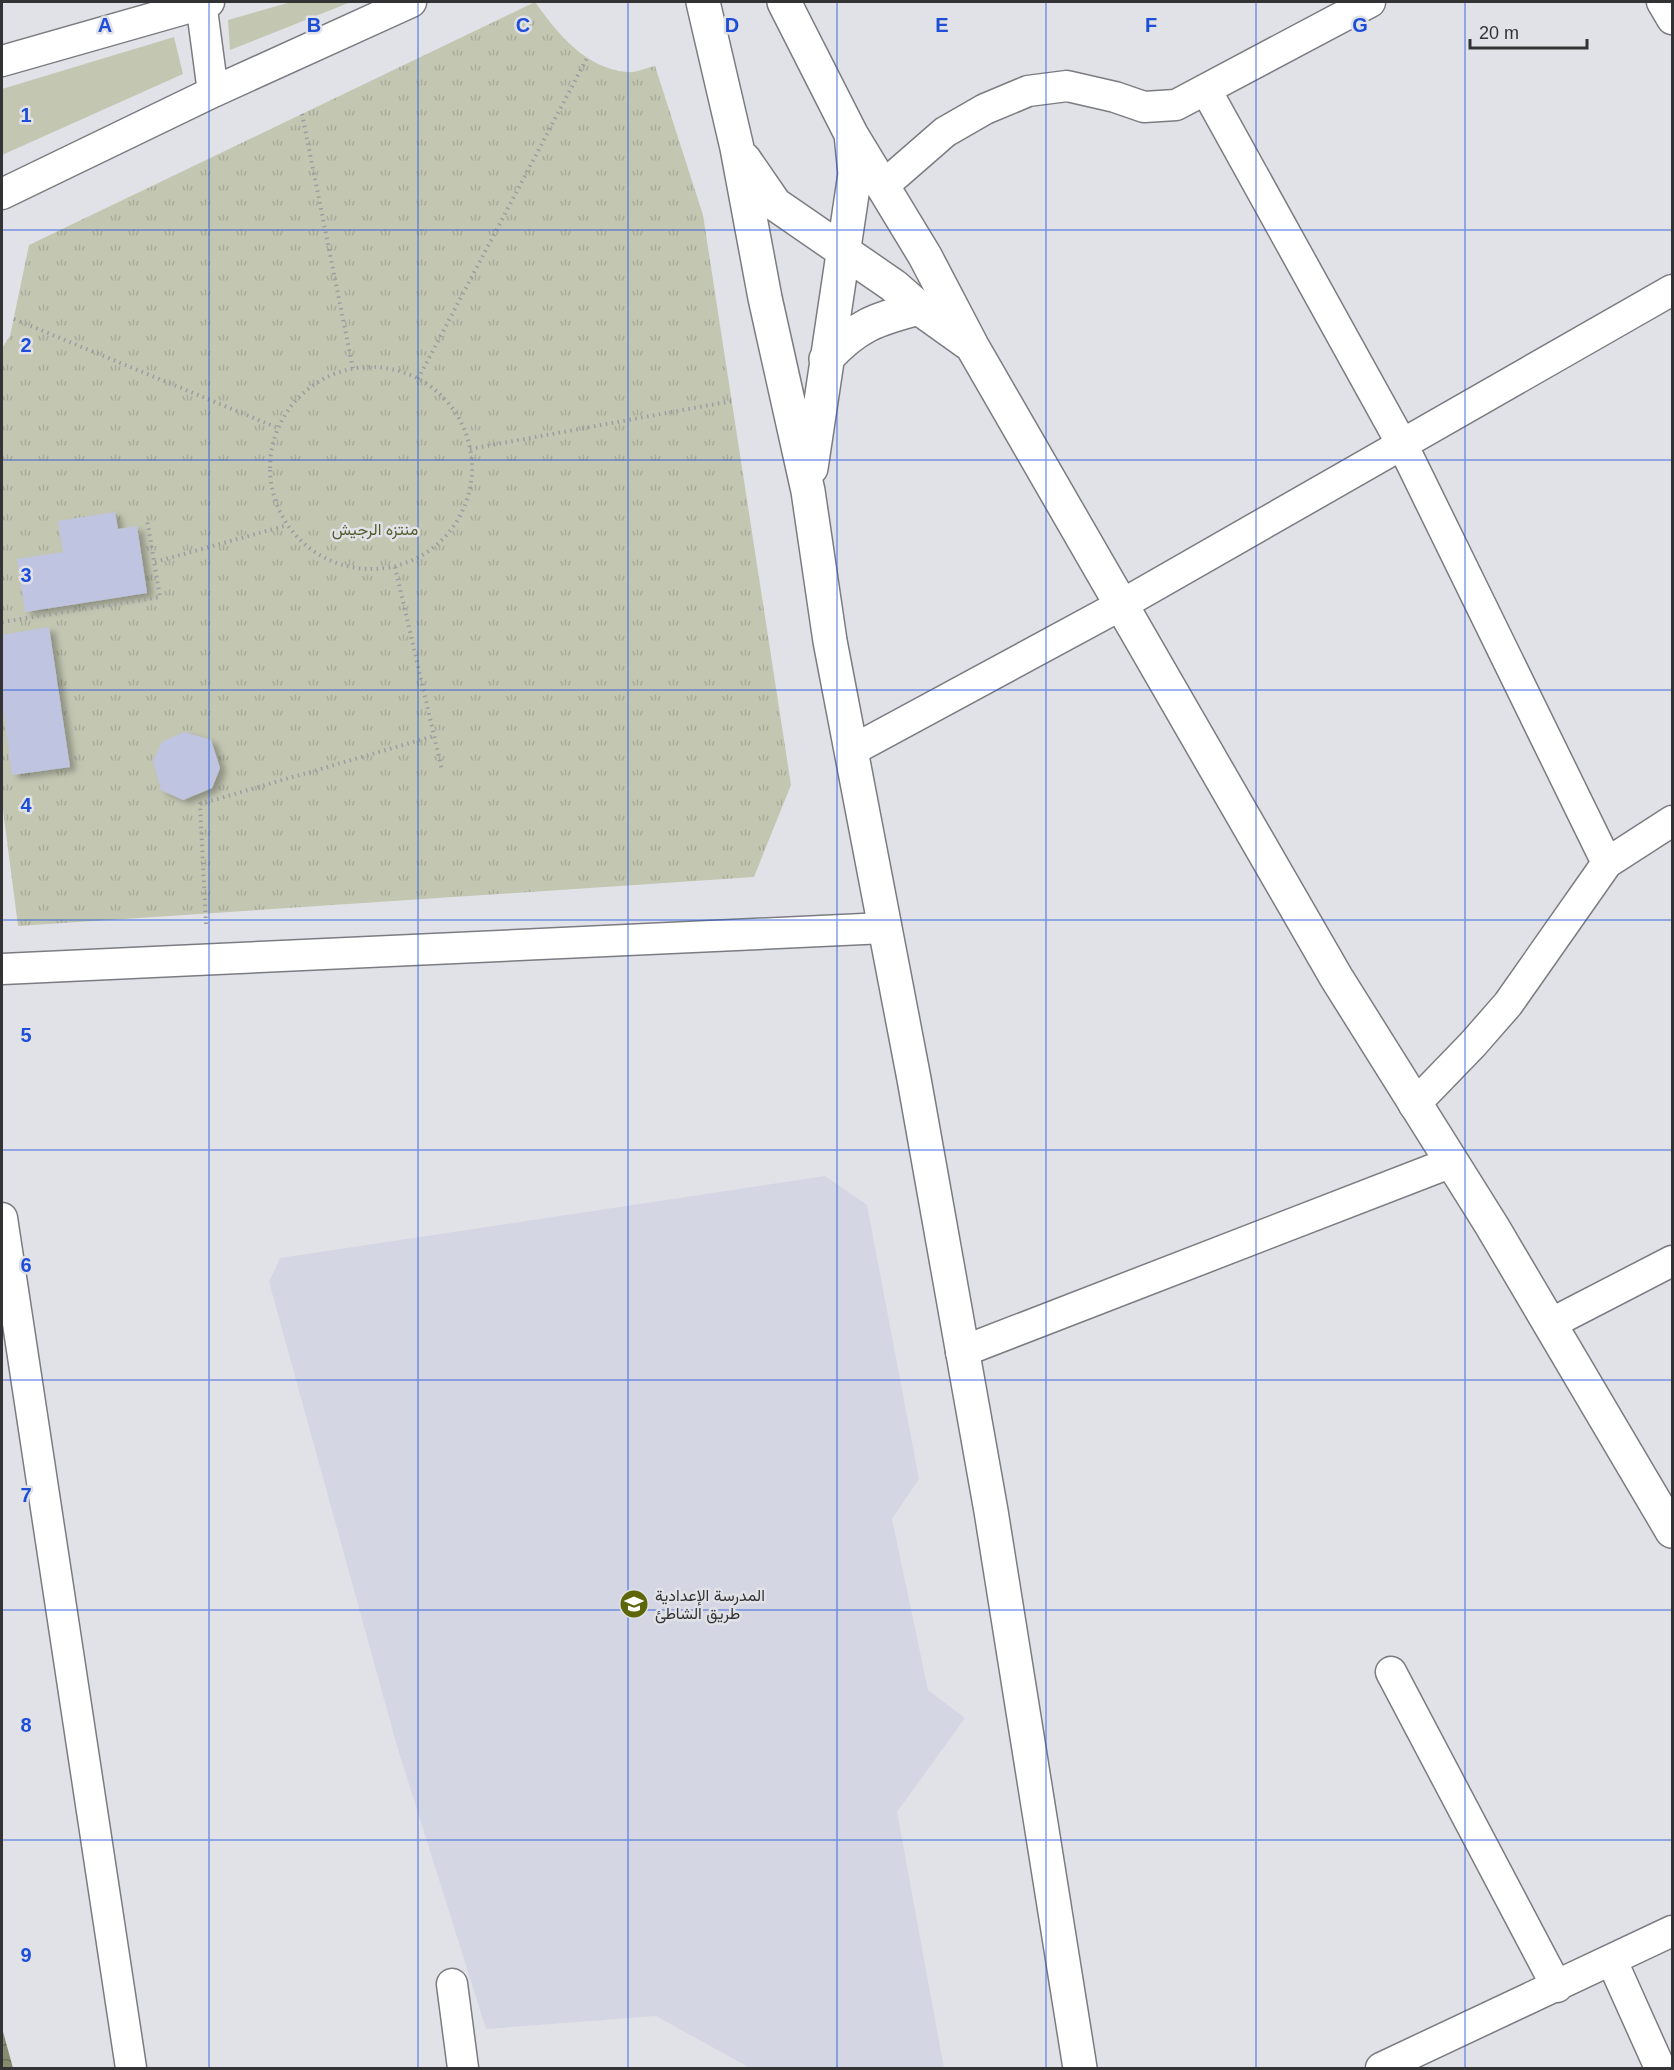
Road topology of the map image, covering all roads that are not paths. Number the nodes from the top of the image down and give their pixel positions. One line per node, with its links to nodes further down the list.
1 (203, 2): 8 (street); 10 (street)
2 (411, 2): 10 (street)
3 (703, 2): 12 (street)
4 (784, 2): 11 (street)
5 (1370, 2): 9 (street)
6 (1662, 2): 7 (street)
7 (1672, 19)
8 (2, 61)
9 (1206, 90): 13 (street); 20 (street)
10 (213, 92): 14 (street)
11 (851, 134): 13 (street); 15 (street)
12 (737, 148): 15 (street); 21 (street)
13 (883, 186): 18 (street)
14 (2, 194)
15 (843, 251): 17 (street); 19 (street)
16 (1672, 290): 20 (street)
17 (919, 308): 18 (street); 19 (street)
18 (972, 345): 22 (street)
19 (826, 359): 21 (street)
20 (1403, 446): 22 (street); 25 (street)
21 (808, 491): 23 (street)
22 (1121, 605): 23 (street); 28 (street)
23 (851, 751): 26 (street)
24 (1672, 821): 25 (street)
25 (1608, 863): 28 (street)
26 (885, 928): 27 (street); 33 (street)
27 (2, 969)
28 (1414, 1105): 29 (street)
29 (1452, 1162): 32 (street); 33 (street)
30 (2, 1218): 40 (street)
31 (1672, 1261): 32 (street)
32 (1550, 1324): 34 (street)
33 (961, 1352): 42 (street)
34 (1672, 1531)
35 (1391, 1672): 39 (street)
36 (1672, 1931): 37 (street)
37 (1612, 1961): 39 (street); 44 (street)
38 (452, 1984): 41 (street)
39 (1557, 1986): 43 (street)
40 (131, 2068)
41 (463, 2068)
42 (1080, 2068)
43 (1381, 2068)
44 (1660, 2068)

